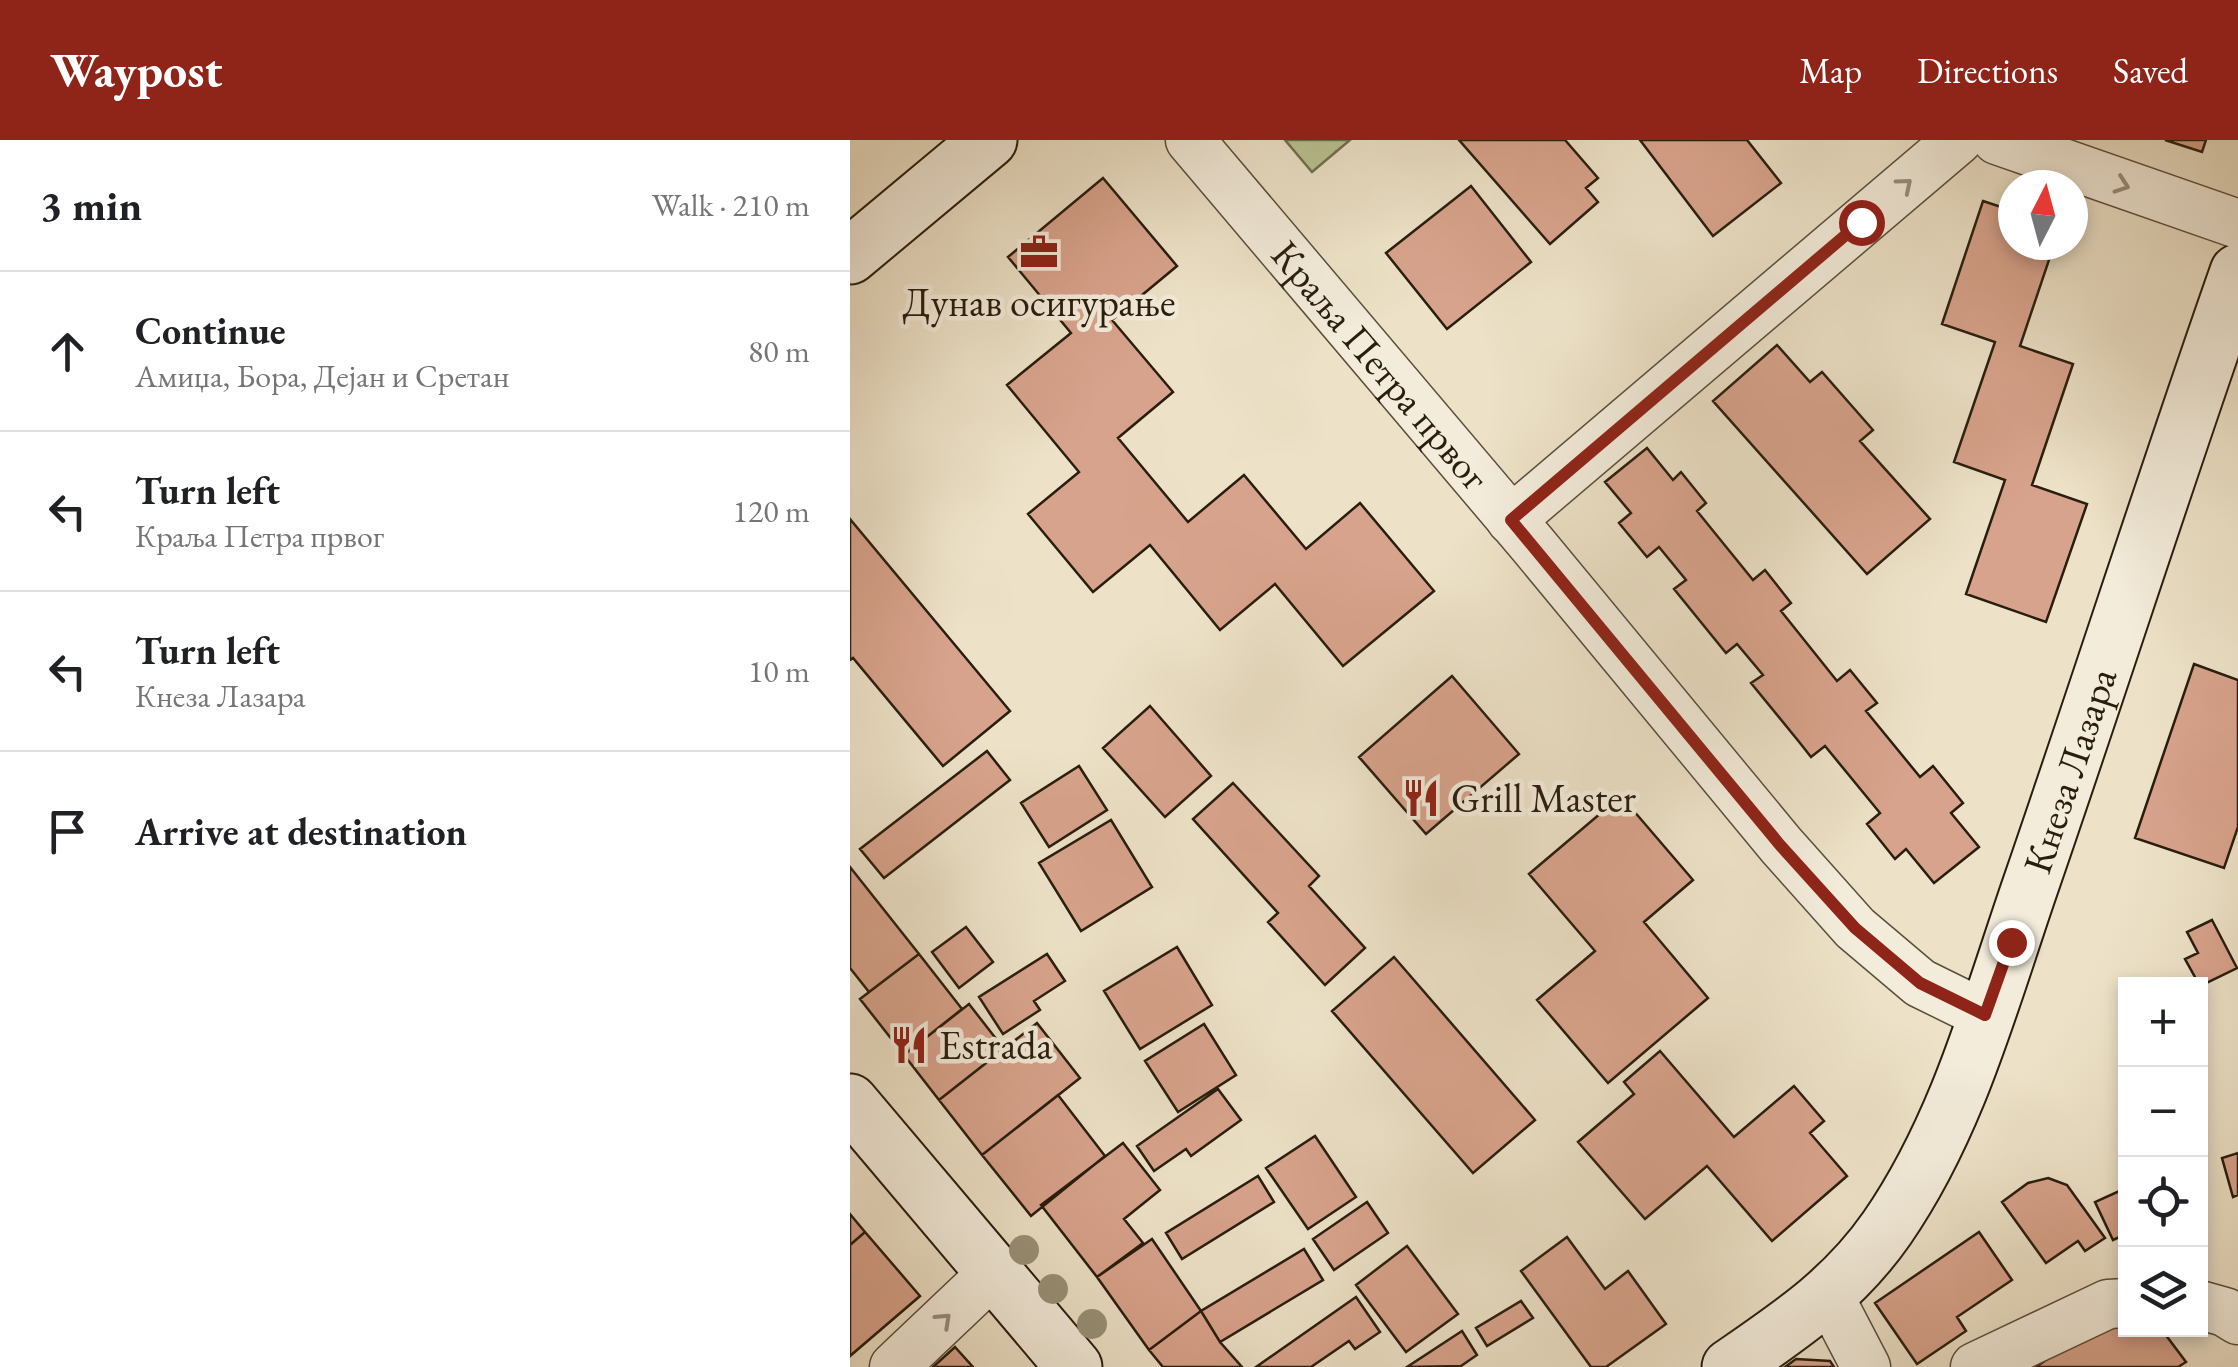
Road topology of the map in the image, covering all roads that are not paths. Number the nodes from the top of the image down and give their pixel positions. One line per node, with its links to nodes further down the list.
1 (989, 140): 6 (street)
2 (1190, 140): 8 (street, Краља Петра првог)
3 (1958, 140): 8 (street, one-way to 3)
4 (1998, 140): 5 (street, one-way to 5)
5 (2238, 224)
6 (850, 256)
7 (2238, 272): 9 (street, Кнеза Лазара)
8 (1511, 520): 9 (street, Краља Петра првог)
9 (1985, 1015): 12 (street, Кнеза Лазара)
10 (850, 1102): 11 (street)
11 (993, 1273): 16 (street, one-way to 11); 17 (street)
12 (1829, 1296): 18 (street, Кнеза Лазара); 19 (street)
13 (2118, 1303): 20 (street)
14 (2208, 1307): 15 (street)
15 (2238, 1320)
16 (894, 1367)
17 (1074, 1367)
18 (1730, 1367)
19 (1866, 1367)
20 (1974, 1367)

